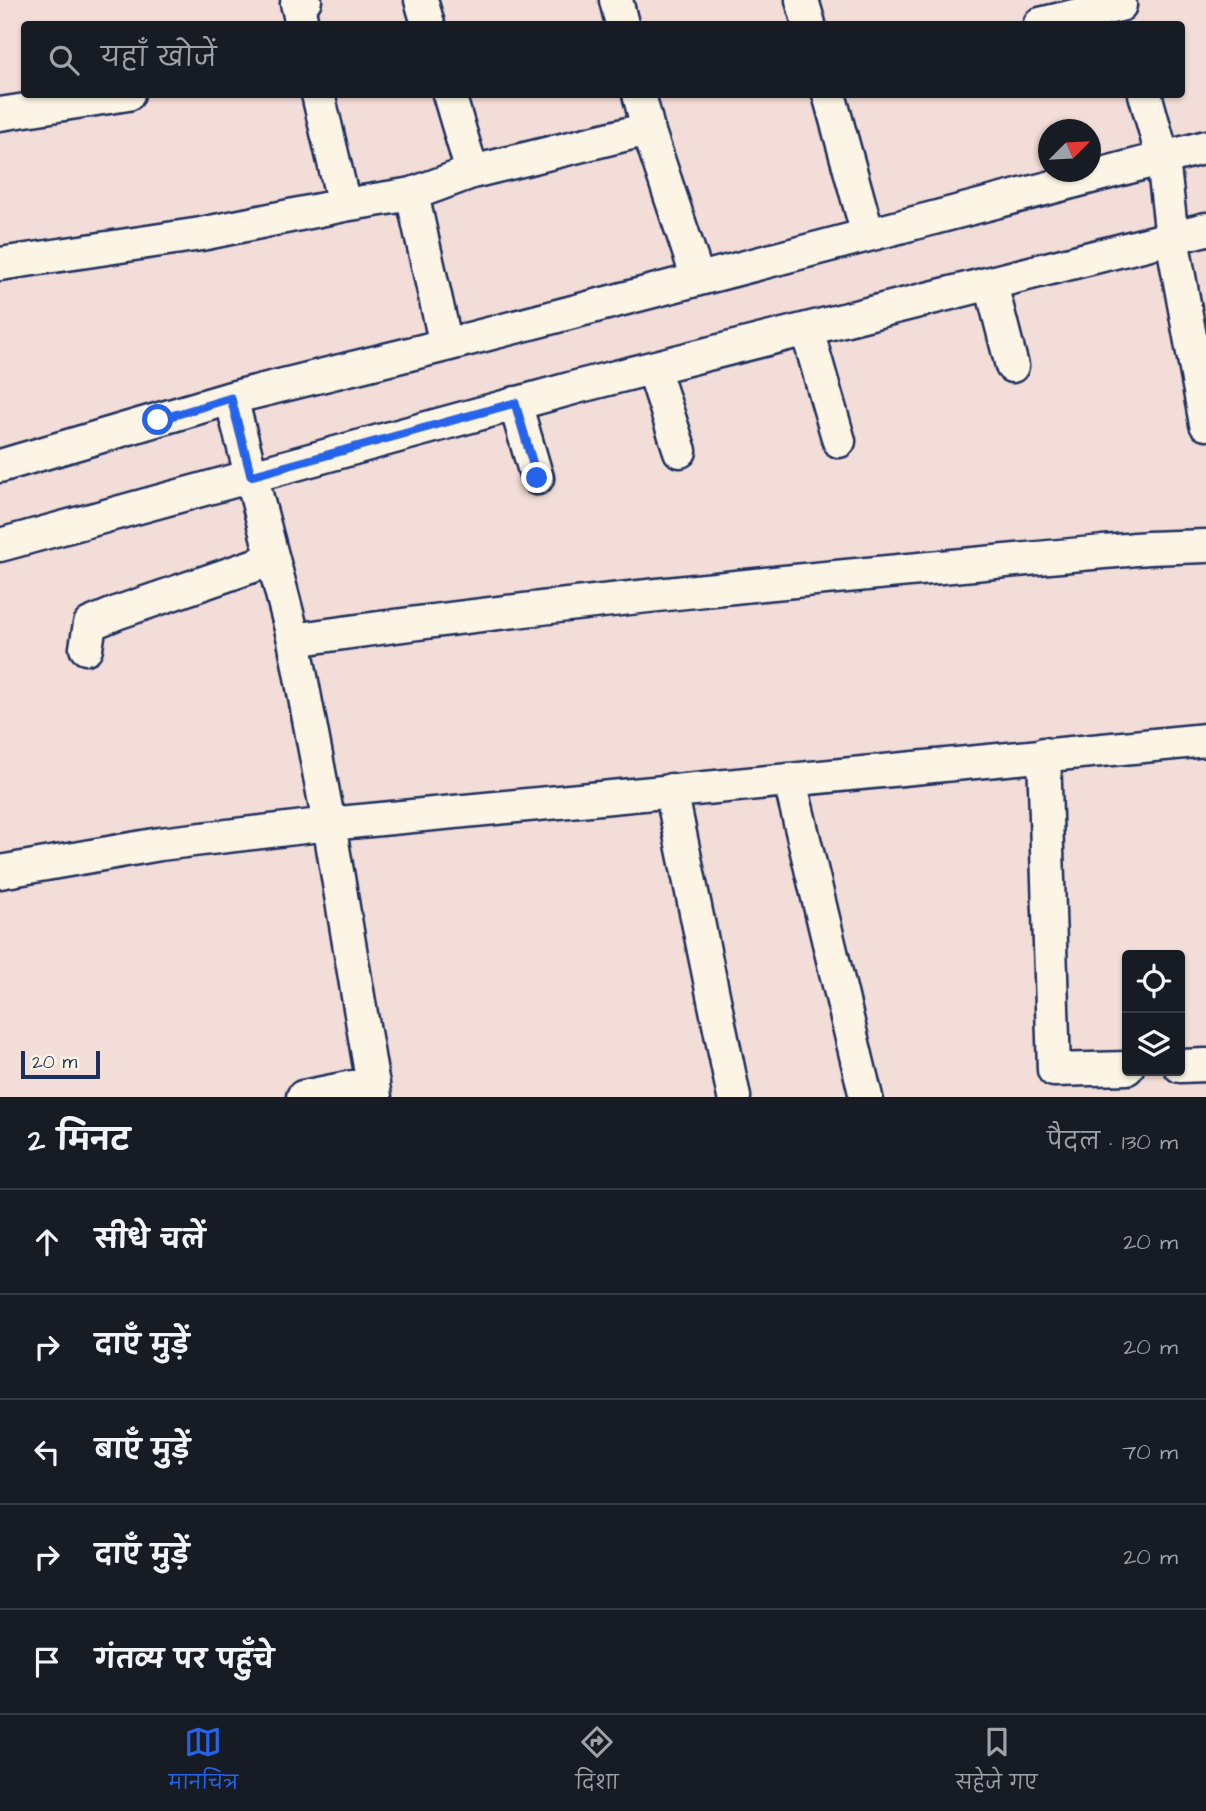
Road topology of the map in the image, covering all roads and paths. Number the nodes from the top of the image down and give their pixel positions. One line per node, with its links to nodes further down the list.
1 (421, 0): 5 (street)
2 (616, 0): 6 (street)
3 (802, 0): 7 (street)
4 (1121, 10): 8 (street)
5 (427, 21)
6 (621, 21)
7 (808, 21)
8 (1057, 21)
9 (102, 98): 15 (street)
10 (319, 98): 21 (street)
11 (450, 98): 19 (street)
12 (640, 98): 16 (street)
13 (830, 98): 23 (street)
14 (1145, 98): 18 (street)
15 (0, 114)
16 (648, 129): 19 (street); 26 (street)
17 (1206, 147): 18 (street)
18 (1163, 159): 23 (street); 24 (street)
19 (471, 172): 20 (street)
20 (412, 194): 21 (street); 29 (street)
21 (344, 205): 25 (street)
22 (1206, 229): 24 (street)
23 (868, 234): 26 (street)
24 (1172, 238): 27 (street); 32 (street)
25 (0, 264)
26 (698, 279): 29 (street)
27 (991, 284): 28 (street); 30 (street)
28 (807, 330): 31 (street); 36 (street)
29 (446, 345): 33 (street)
30 (1012, 366)
31 (653, 368): 34 (street); 37 (street)
32 (1202, 371): 35 (street)
33 (231, 398): 38 (street); 39 (street)
34 (515, 403): 39 (street); 40 (street)
35 (1206, 424)
36 (839, 441)
37 (680, 451)
38 (0, 466)
39 (251, 476): 41 (street); 43 (street)
40 (537, 478)
41 (0, 545)
42 (1206, 546): 44 (street)
43 (273, 559): 44 (street); 45 (street)
44 (294, 640): 50 (street)
45 (86, 648)
46 (1206, 740): 47 (street)
47 (1044, 754): 48 (street); 55 (street)
48 (790, 780): 49 (street); 59 (street)
49 (671, 790): 50 (street); 58 (street)
50 (329, 824): 51 (street); 56 (street)
51 (0, 872)
52 (1185, 1066): 53 (street)
53 (1206, 1066)
54 (1122, 1069): 55 (street)
55 (1056, 1084)
56 (374, 1090): 57 (street)
57 (303, 1097)
58 (734, 1097)
59 (866, 1097)

